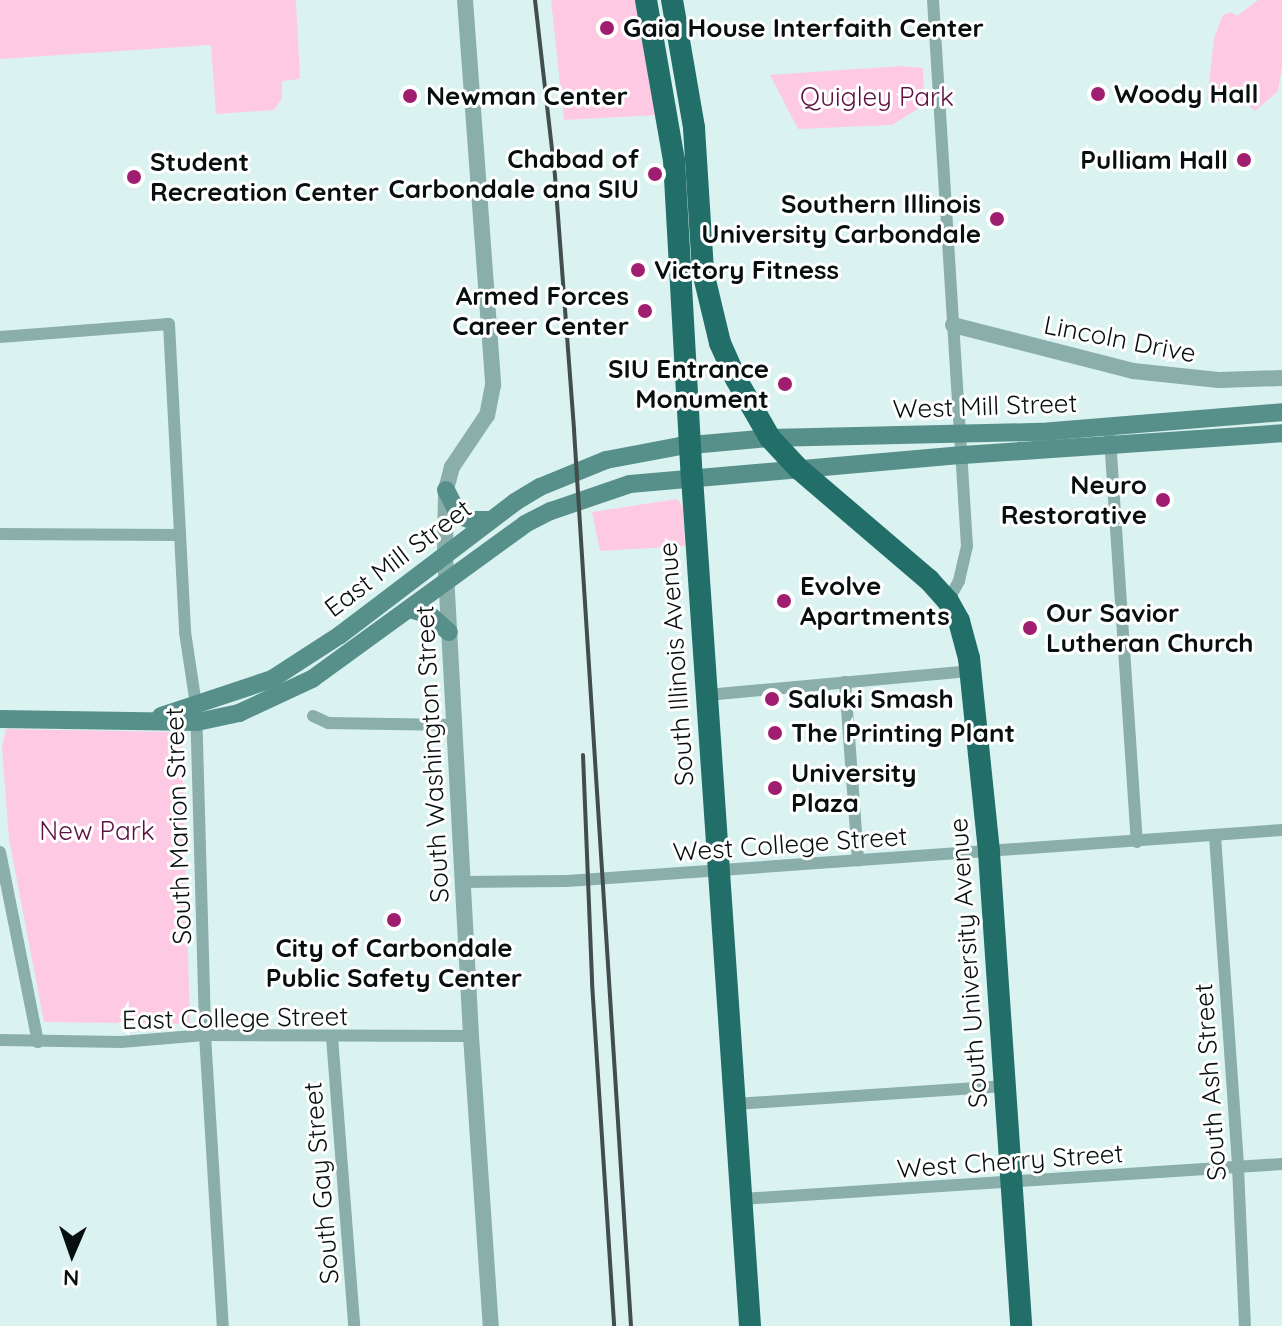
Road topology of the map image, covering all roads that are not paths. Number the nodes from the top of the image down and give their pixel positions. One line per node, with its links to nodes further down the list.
1 (465, 0): 17 (street, South Washington Street)
2 (646, 0): 13 (highway, South Illinois Avenue)
3 (672, 0): 12 (highway)
4 (933, 0): 5 (street)
5 (953, 325): 7 (street, Lincoln Drive); 10 (street)
6 (0, 337): 20 (street, South Marion Street)
7 (1282, 378)
8 (1282, 412): 11 (main road, West Mill Street)
9 (1282, 433): 11 (main road, West Mill Street)
10 (961, 435): 11 (main road, West Mill Street); 12 (main road, West Mill Street); 14 (street)
11 (1110, 436): 14 (main road, West Mill Street); 35 (street)
12 (770, 438): 13 (main road, West Mill Street); 15 (highway)
13 (690, 445): 16 (highway, South Illinois Avenue); 18 (main road, East Mill Street)
14 (963, 455): 15 (main road, West Mill Street); 23 (street)
15 (799, 469): 16 (main road, West Mill Street); 23 (highway)
16 (692, 477): 22 (main road, East Mill Street); 28 (highway, South Illinois Avenue)
17 (446, 490): 18 (main road); 21 (street, South Washington Street)
18 (491, 520): 21 (main road, East Mill Street)
19 (0, 534): 20 (street)
20 (180, 535): 29 (street, South Marion Street)
21 (445, 555): 22 (street, South Washington Street); 29 (main road, East Mill Street)
22 (448, 583): 24 (main road, East Mill Street); 25 (street, South Washington Street)
23 (948, 601): 26 (highway, South University Avenue)
24 (410, 609): 25 (main road); 29 (main road, East Mill Street)
25 (449, 632): 32 (street, South Washington Street)
26 (972, 671): 27 (street); 37 (highway, South University Avenue)
27 (845, 682): 28 (street); 38 (street)
28 (707, 695): 39 (highway, South Illinois Avenue)
29 (196, 714): 31 (main road, East Mill Street); 41 (street, South Marion Street)
30 (313, 716): 32 (street)
31 (0, 719)
32 (453, 725): 40 (street, South Washington Street)
33 (1282, 830): 34 (street, West College Street)
34 (1215, 836): 35 (street, West College Street); 49 (street, South Ash Street)
35 (1137, 842): 37 (street, West College Street)
36 (0, 852): 45 (street)
37 (989, 853): 38 (street, West College Street); 46 (highway, South University Avenue)
38 (858, 861): 39 (street, West College Street)
39 (719, 870): 40 (street, West College Street); 47 (highway, South Illinois Avenue)
40 (463, 882): 42 (street, South Washington Street)
41 (205, 1035): 43 (street, East College Street); 45 (street, East College Street); 52 (street, South Marion Street)
42 (471, 1036): 43 (street, East College Street); 54 (street, South Washington Street)
43 (332, 1037): 53 (street, South Gay Street)
44 (0, 1040): 45 (street, East College Street)
45 (38, 1042)
46 (1005, 1086): 47 (street); 50 (highway, South University Avenue)
47 (735, 1104): 51 (highway, South Illinois Avenue)
48 (1282, 1164): 49 (street, West Cherry Street)
49 (1238, 1167): 50 (street, West Cherry Street); 57 (street, South Ash Street)
50 (1012, 1184): 51 (street, West Cherry Street); 56 (highway, South University Avenue)
51 (742, 1199): 55 (highway, South Illinois Avenue)
52 (223, 1326)
53 (354, 1326)
54 (491, 1326)
55 (750, 1326)
56 (1021, 1326)
57 (1245, 1326)

